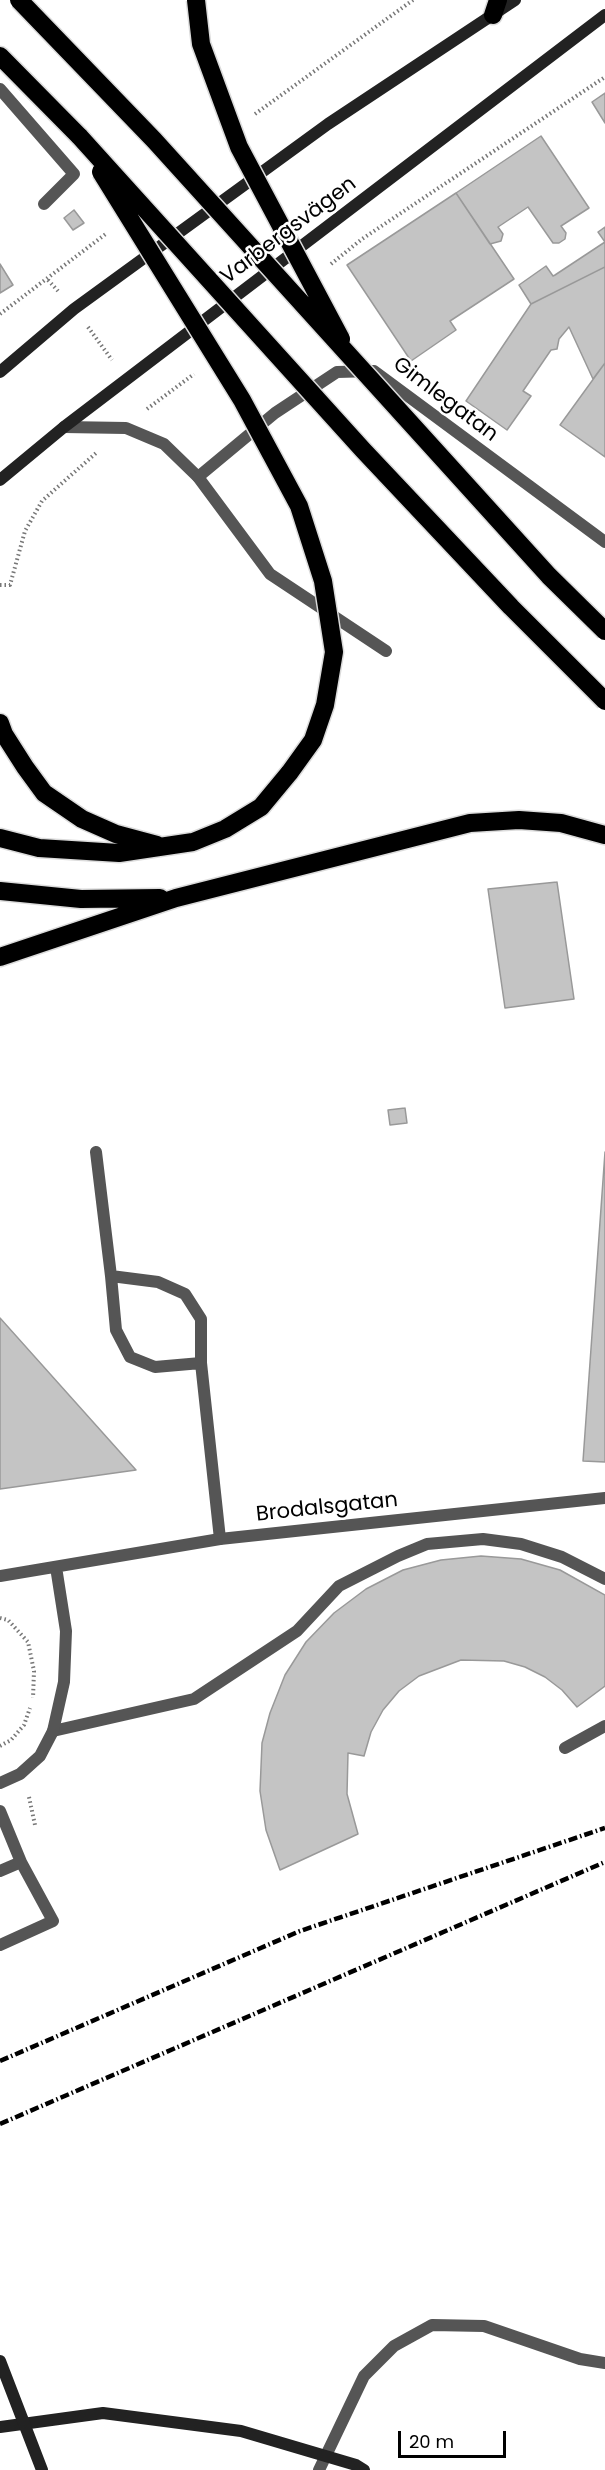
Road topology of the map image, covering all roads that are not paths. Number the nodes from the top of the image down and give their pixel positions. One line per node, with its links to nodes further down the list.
1 (20, 0): 10 (highway, bridge)
2 (196, 0): 10 (highway, bridge)
3 (515, 0): 4 (main road)
4 (495, 7): 11 (main road)
5 (605, 15): 12 (main road, Varbergsvägen)
6 (0, 56): 8 (highway)
7 (0, 89): 9 (street)
8 (80, 137): 18 (highway, bridge); 22 (highway, bridge)
9 (44, 204)
10 (354, 364): 16 (highway, bridge)
11 (0, 372)
12 (64, 427): 13 (street); 14 (main road, Varbergsvägen)
13 (198, 477): 15 (street, Gimlegatan); 17 (street)
14 (0, 480)
15 (605, 542)
16 (605, 630)
17 (386, 651)
18 (605, 701)
19 (0, 723): 22 (highway)
20 (605, 835): 24 (highway)
21 (0, 838): 22 (highway)
22 (165, 847)
23 (0, 891): 24 (highway)
24 (176, 898): 25 (highway)
25 (0, 957)
26 (96, 1152): 27 (street)
27 (111, 1276): 28 (street); 28 (street)
28 (201, 1363): 30 (street)
29 (605, 1498): 30 (street, Brodalsgatan)
30 (220, 1539): 31 (street, Brodalsgatan)
31 (56, 1567): 32 (street, Brodalsgatan); 35 (street)
32 (0, 1576)
33 (605, 1579): 35 (street)
34 (605, 1726): 36 (street)
35 (52, 1731): 37 (street)
36 (565, 1748)
37 (0, 1783)
38 (0, 1811): 39 (street)
39 (21, 1862): 40 (street); 41 (street)
40 (0, 1871)
41 (0, 1945)
42 (0, 2361): 46 (main road, bridge)
43 (605, 2363): 45 (street)
44 (0, 2427): 45 (main road)
45 (324, 2456): 47 (street); 48 (main road)
46 (42, 2470)
47 (319, 2470)
48 (364, 2470)

